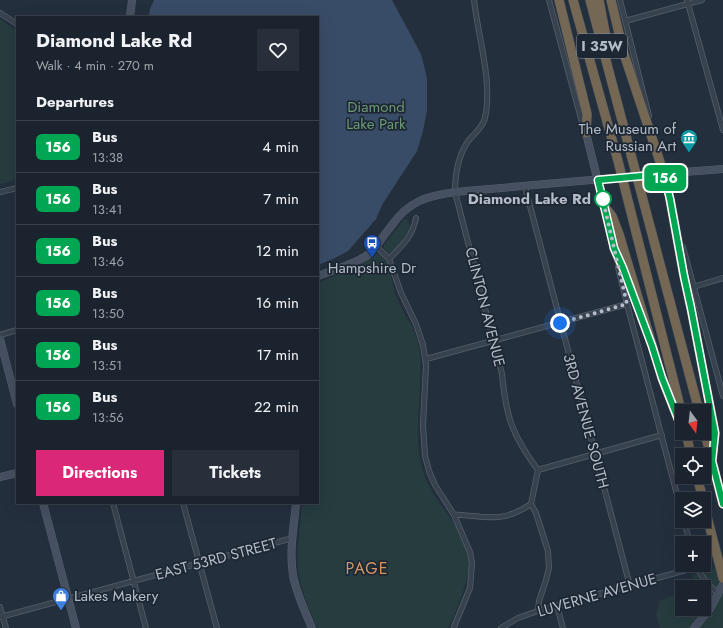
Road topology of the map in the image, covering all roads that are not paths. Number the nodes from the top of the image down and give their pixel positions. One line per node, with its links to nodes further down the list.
1 (132, 0): 13 (street)
2 (474, 0): 26 (street, CLINTON AVENUE)
3 (550, 0): 18 (street)
4 (559, 0): 18 (highway)
5 (573, 0): 46 (highway, I 35W)
6 (590, 0): 16 (highway, I 35W)
7 (599, 0): 16 (highway)
8 (611, 0): 19 (highway)
9 (620, 0): 14 (street)
10 (702, 0): 11 (street)
11 (688, 2): 14 (street); 17 (street)
12 (0, 13): 15 (street)
13 (130, 16)
14 (625, 22): 19 (street)
15 (16, 23)
16 (615, 92): 47 (highway, I 35W)
17 (723, 130)
18 (586, 133): 22 (street)
19 (661, 165): 21 (street)
20 (723, 169): 21 (street)
21 (661, 174): 22 (street, bridge); 27 (street)
22 (601, 179): 23 (street); 28 (street)
23 (525, 187): 26 (street); 37 (street, 3RD AVENUE SOUTH)
24 (16, 188): 25 (street)
25 (0, 192)
26 (455, 192): 30 (street); 41 (street, CLINTON AVENUE)
27 (670, 199): 35 (street); 52 (highway)
28 (604, 206): 31 (street); 42 (highway)
29 (416, 218): 32 (street)
30 (376, 246): 32 (street); 33 (street)
31 (614, 248): 36 (street); 42 (highway)
32 (389, 259): 43 (street)
33 (319, 276)
34 (723, 278): 35 (street)
35 (693, 287): 44 (street)
36 (627, 304): 37 (street); 49 (street)
37 (560, 323): 41 (street); 51 (street, 3RD AVENUE SOUTH)
38 (16, 330): 39 (street)
39 (0, 335)
40 (0, 339): 45 (street)
41 (494, 341): 43 (street); 53 (street, CLINTON AVENUE)
42 (652, 346): 48 (highway)
43 (426, 359): 63 (street)
44 (723, 396)
45 (16, 400)
46 (679, 404)
47 (697, 404)
48 (675, 411)
49 (662, 435): 51 (street); 56 (street)
50 (707, 440): 52 (highway)
51 (596, 454): 53 (street); 72 (street, 3RD AVENUE SOUTH)
52 (712, 461): 62 (highway)
53 (538, 470): 61 (street)
54 (16, 473): 55 (street)
55 (0, 478)
56 (676, 492)
57 (43, 504): 74 (street)
58 (113, 504): 70 (street)
59 (183, 504): 66 (street)
60 (296, 504): 65 (street)
61 (531, 504): 63 (street); 77 (street)
62 (723, 504)
63 (454, 515): 79 (street)
64 (710, 528): 69 (highway)
65 (293, 538): 66 (street, EAST 53RD STREET); 84 (street)
66 (199, 563): 70 (street, EAST 53RD STREET); 83 (street)
67 (676, 572): 72 (street, LUVERNE AVENUE)
68 (700, 572): 73 (street)
69 (723, 578)
70 (134, 581): 74 (street, EAST 53RD STREET); 82 (street)
71 (723, 584): 73 (street)
72 (630, 586): 75 (street, LUVERNE AVENUE)
73 (718, 593): 87 (street)
74 (68, 599): 78 (street, EAST 53RD STREET); 81 (street)
75 (557, 606): 77 (street, LUVERNE AVENUE); 86 (street)
76 (0, 607): 78 (street)
77 (538, 611): 85 (street, LUVERNE AVENUE)
78 (1, 617): 80 (street)
79 (454, 627)
80 (6, 628)
81 (76, 628)
82 (146, 628)
83 (216, 628)
84 (312, 628)
85 (501, 628)
86 (563, 628)
87 (694, 628)

